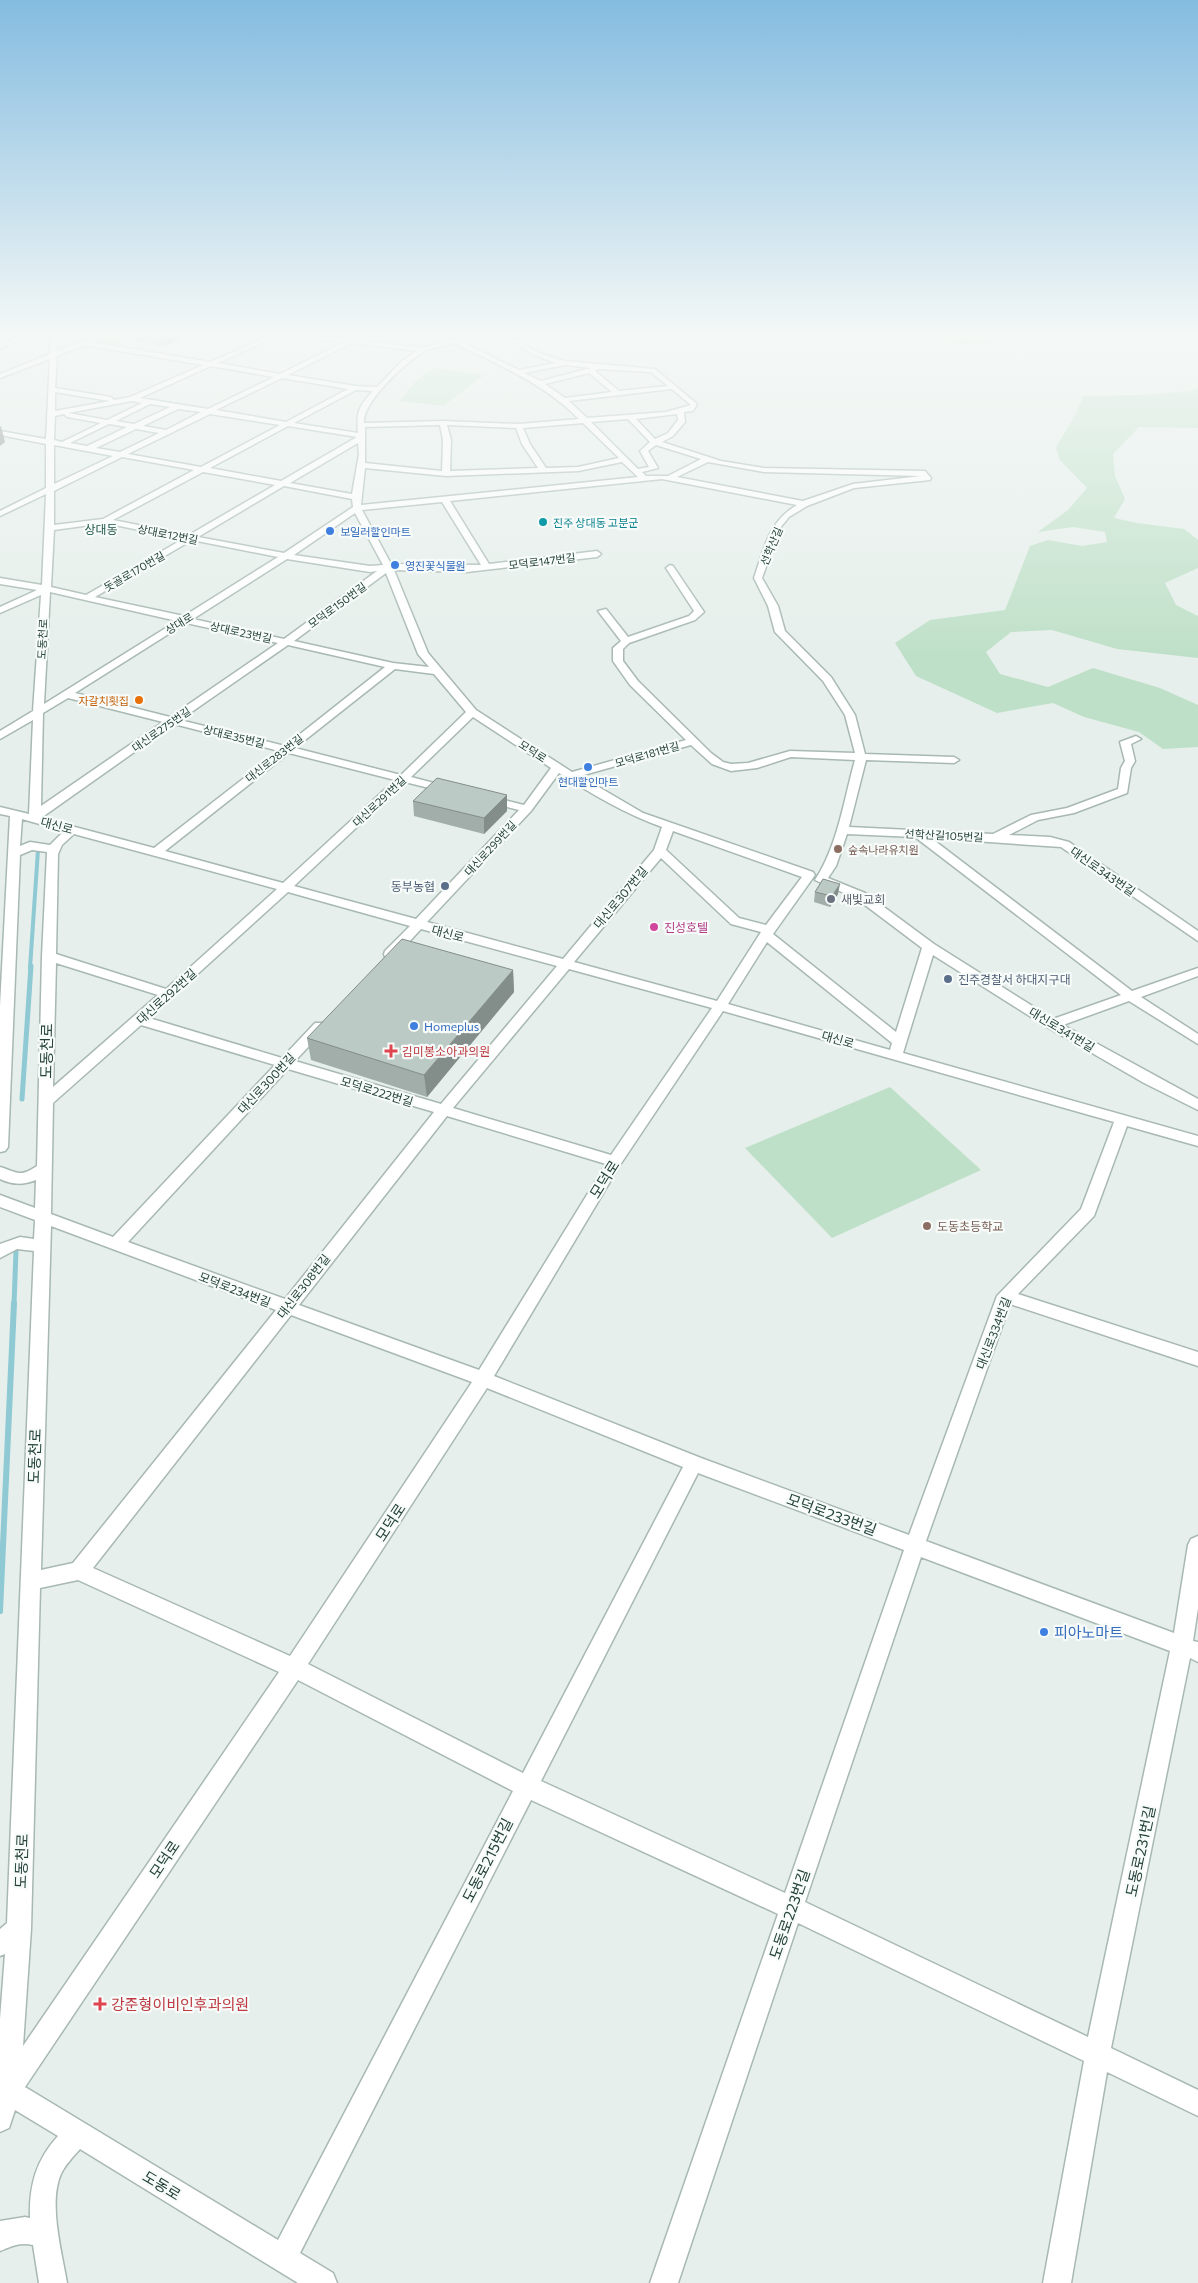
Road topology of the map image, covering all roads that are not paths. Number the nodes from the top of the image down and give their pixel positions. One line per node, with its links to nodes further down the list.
1 (50, 442): 27 (street, 도동천로)
2 (54, 443): 14 (street)
3 (66, 443): 14 (street)
4 (102, 443): 15 (street)
5 (144, 443): 16 (street)
6 (250, 443): 20 (street)
7 (348, 443): 26 (street, 돗골로170번길)
8 (361, 443): 19 (street)
9 (448, 443): 23 (street)
10 (525, 443): 21 (street)
11 (609, 443): 17 (street)
12 (652, 443): 22 (street)
13 (657, 443): 18 (street)
14 (63, 444): 15 (street)
15 (88, 449): 16 (street)
16 (120, 454): 20 (street); 27 (street)
17 (626, 459): 21 (street); 22 (street)
18 (707, 460): 24 (street); 30 (street, 선학산길)
19 (362, 465): 23 (street); 29 (street)
20 (201, 469): 26 (street); 32 (street)
21 (543, 470): 23 (street)
22 (637, 471): 25 (street)
23 (446, 474)
24 (670, 478): 25 (street); 30 (street)
25 (644, 479): 28 (street)
26 (285, 484): 29 (street); 34 (street, 돗골로170번길)
27 (51, 489): 31 (street); 33 (street, 도동천로)
28 (445, 500): 29 (street); 38 (street)
29 (356, 503): 36 (street, 상대로); 37 (street, 모덕로)
30 (804, 504): 58 (street, 선학산길)
31 (0, 514)
32 (105, 521): 33 (street, 상대로12번길); 34 (street, 상대로12번길)
33 (50, 528): 41 (street, 도동천로)
34 (191, 538): 36 (street, 상대로12번길); 42 (street, 돗골로170번길)
35 (597, 554): 38 (street, 모덕로147번길)
36 (286, 556): 37 (street, 상대로12번길); 45 (street, 상대로)
37 (388, 567): 38 (street, 모덕로147번길); 47 (street, 모덕로150번길); 49 (street, 모덕로)
38 (487, 567)
39 (670, 568): 46 (street)
40 (0, 581): 41 (street, 상대로23번길)
41 (48, 589): 42 (street, 상대로23번길); 43 (street); 51 (street, 도동천로)
42 (87, 598): 45 (street, 상대로23번길)
43 (0, 610)
44 (603, 611): 46 (street)
45 (184, 620): 47 (street, 상대로23번길); 50 (street, 상대로)
46 (626, 641): 56 (street)
47 (286, 642): 48 (street, 상대로23번길); 53 (street, 대신로275번길)
48 (393, 666): 49 (street, 상대로23번길); 57 (street, 대신로283번길)
49 (436, 671): 52 (street, 모덕로)
50 (65, 694): 51 (street, 상대로); 53 (street, 상대로35번길)
51 (38, 712): 54 (street, 상대로); 68 (street, 도동천로)
52 (472, 712): 60 (street, 모덕로); 62 (street, 대신로291번길)
53 (172, 721): 57 (street, 상대로35번길); 68 (street, 대신로275번길)
54 (0, 736)
55 (1136, 739): 73 (street, 선학산길105번길)
56 (693, 741): 58 (street, 모덕로181번길); 61 (street, 모덕로181번길)
57 (286, 749): 62 (street, 상대로35번길); 76 (street, 대신로283번길)
58 (861, 757): 59 (street); 71 (street, 선학산길)
59 (954, 760)
60 (557, 767): 61 (street, 모덕로); 65 (street, 대신로299번길)
61 (572, 775): 69 (street, 모덕로)
62 (404, 778): 63 (street, 상대로35번길); 79 (street, 대신로291번길)
63 (461, 792)
64 (480, 797): 65 (street)
65 (527, 809): 82 (street, 대신로299번길)
66 (0, 810): 67 (street, 대신로)
67 (16, 814): 68 (street, 대신로); 77 (street)
68 (35, 817): 70 (street, 대신로)
69 (669, 825): 75 (street, 대신로307번길); 78 (street, 모덕로)
70 (73, 830): 74 (street); 76 (street, 대신로)
71 (842, 830): 72 (street, 선학산길105번길); 78 (street, 선학산길)
72 (918, 834): 73 (street, 선학산길105번길); 91 (street)
73 (996, 838): 84 (street, 대신로343번길)
74 (54, 849): 77 (street); 86 (street, 도동천로)
75 (660, 851): 83 (street); 87 (street, 대신로307번길)
76 (156, 852): 79 (street, 대신로)
77 (15, 853): 80 (street)
78 (815, 877): 83 (street, 모덕로); 85 (street, 대신로341번길)
79 (285, 888): 82 (street, 대신로); 90 (street, 대신로292번길)
80 (13, 896): 81 (street); 104 (street)
81 (0, 904)
82 (418, 924): 87 (street, 대신로); 88 (street)
83 (767, 933): 92 (street, 모덕로); 97 (street)
84 (1198, 937)
85 (929, 947): 95 (street, 대신로341번길); 97 (street)
86 (48, 956): 90 (street); 99 (street, 도동천로)
87 (563, 964): 92 (street, 대신로); 101 (street, 대신로308번길)
88 (378, 966)
89 (1198, 972): 91 (street)
90 (168, 994): 94 (street, 대신로292번길)
91 (1132, 997): 95 (street); 96 (street)
92 (720, 1006): 97 (street, 대신로); 105 (street, 모덕로)
93 (331, 1015): 98 (street, 대신로300번길)
94 (139, 1020): 98 (street, 모덕로222번길); 99 (street, 대신로292번길)
95 (1052, 1024): 100 (street, 대신로341번길)
96 (1198, 1040)
97 (898, 1049): 102 (street, 대신로)
98 (284, 1063): 101 (street, 모덕로222번길); 110 (street, 대신로300번길)
99 (45, 1102): 106 (street, 도동천로)
100 (1198, 1105)
101 (443, 1111): 105 (street, 모덕로222번길); 114 (street, 대신로308번길)
102 (1123, 1119): 103 (street, 대신로); 113 (street, 대신로334번길)
103 (1198, 1141)
104 (0, 1147)
105 (615, 1161): 116 (street, 모덕로)
106 (44, 1169): 107 (street); 109 (street, 도동천로)
107 (0, 1172)
108 (0, 1201): 109 (street, 모덕로234번길)
109 (43, 1218): 110 (street, 모덕로234번길); 111 (street, 도동천로)
110 (117, 1243): 114 (street, 모덕로234번길)
111 (42, 1248): 112 (street); 121 (street, 도동천로)
112 (0, 1252)
113 (1005, 1296): 115 (street); 119 (street, 대신로334번길)
114 (286, 1308): 116 (street, 모덕로234번길); 120 (street, 대신로308번길)
115 (1198, 1359)
116 (484, 1379): 117 (street, 모덕로233번길); 123 (street, 모덕로)
117 (694, 1463): 119 (street, 모덕로233번길); 124 (street, 도동로215번길)
118 (1198, 1545): 122 (street, 도동로231번길)
119 (915, 1546): 122 (street, 모덕로233번길); 125 (street, 도동로223번길)
120 (79, 1571): 121 (street); 123 (street)
121 (29, 1581): 126 (street, 도동천로)
122 (1190, 1648): 128 (street, 도동로231번길)
123 (294, 1668): 124 (street); 129 (street, 모덕로)
124 (526, 1786): 125 (street); 135 (street, 도동로215번길)
125 (792, 1908): 128 (street); 138 (street, 도동로223번길)
126 (19, 1929): 127 (street); 129 (street, 도동천로)
127 (0, 1944)
128 (1097, 2056): 130 (street); 139 (street, 도동로231번길)
129 (2, 2089): 131 (street, 도동천로); 132 (street, 도동로)
130 (1198, 2102)
131 (0, 2119)
132 (77, 2133): 133 (street); 135 (street, 도동로)
133 (46, 2235): 134 (street); 136 (street)
134 (0, 2238)
135 (283, 2258): 137 (street, 도동로)
136 (53, 2283)
137 (324, 2283)
138 (664, 2283)
139 (1057, 2283)

